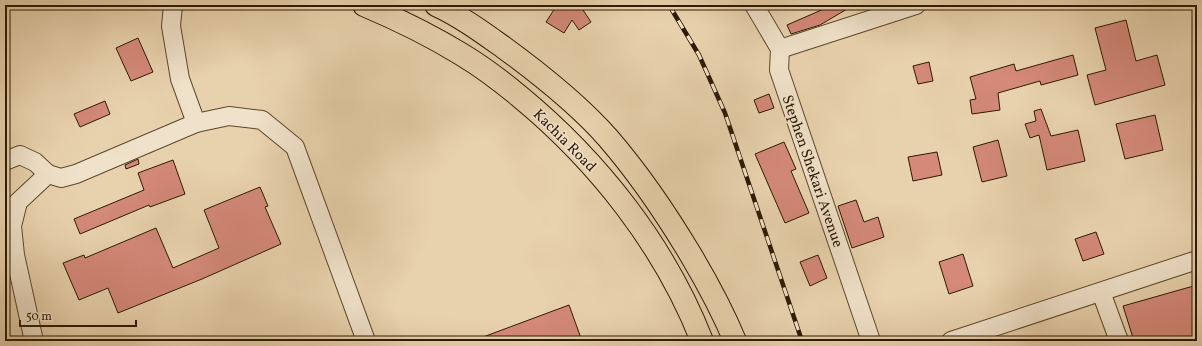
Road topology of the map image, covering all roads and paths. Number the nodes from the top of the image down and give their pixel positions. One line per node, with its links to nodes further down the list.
1 (173, 5): 7 (street)
2 (364, 5): 14 (main road, Kachia Road)
3 (436, 5): 15 (main road, Kachia Road)
4 (754, 5): 6 (street)
5 (916, 5): 6 (street)
6 (780, 49): 16 (street, Stephen Shekari Avenue)
7 (196, 123): 9 (street); 13 (street)
8 (5, 161): 9 (street)
9 (48, 174): 12 (street)
10 (1197, 260): 11 (street)
11 (1101, 292): 17 (street); 18 (street)
12 (34, 341)
13 (366, 341)
14 (702, 341)
15 (735, 341)
16 (870, 341)
17 (952, 341)
18 (1119, 341)

